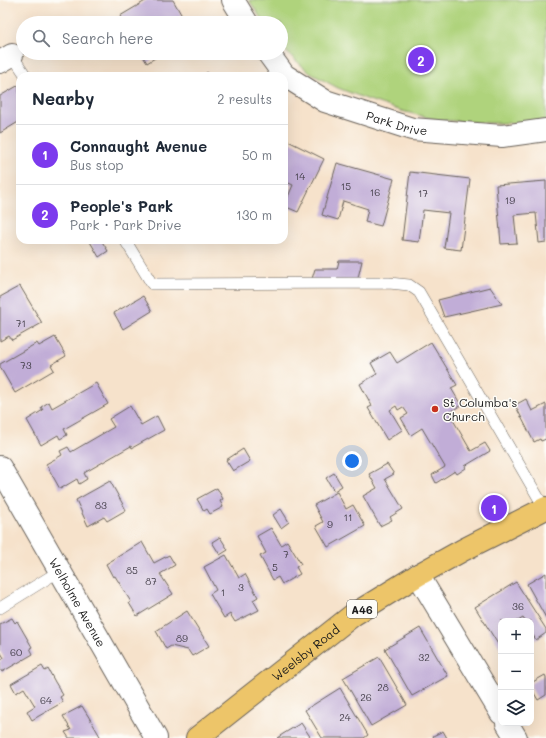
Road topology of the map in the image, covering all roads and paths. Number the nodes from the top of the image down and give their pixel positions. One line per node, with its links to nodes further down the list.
1 (234, 0): 2 (street)
2 (243, 16)
3 (6, 58): 5 (lane)
4 (273, 60): 6 (street, Park Drive)
5 (22, 72)
6 (282, 72)
7 (288, 77): 8 (street, Park Drive)
8 (546, 130)
9 (128, 244): 11 (lane)
10 (0, 466): 12 (street, Welholme Avenue)
11 (546, 508): 13 (highway, Weelsby Road / A46)
12 (60, 570): 14 (lane); 17 (street, Welholme Avenue)
13 (418, 575): 15 (street); 18 (highway, Weelsby Road / A46)
14 (0, 608)
15 (498, 708)
16 (509, 726): 19 (street)
17 (156, 738)
18 (197, 738)
19 (516, 738)

